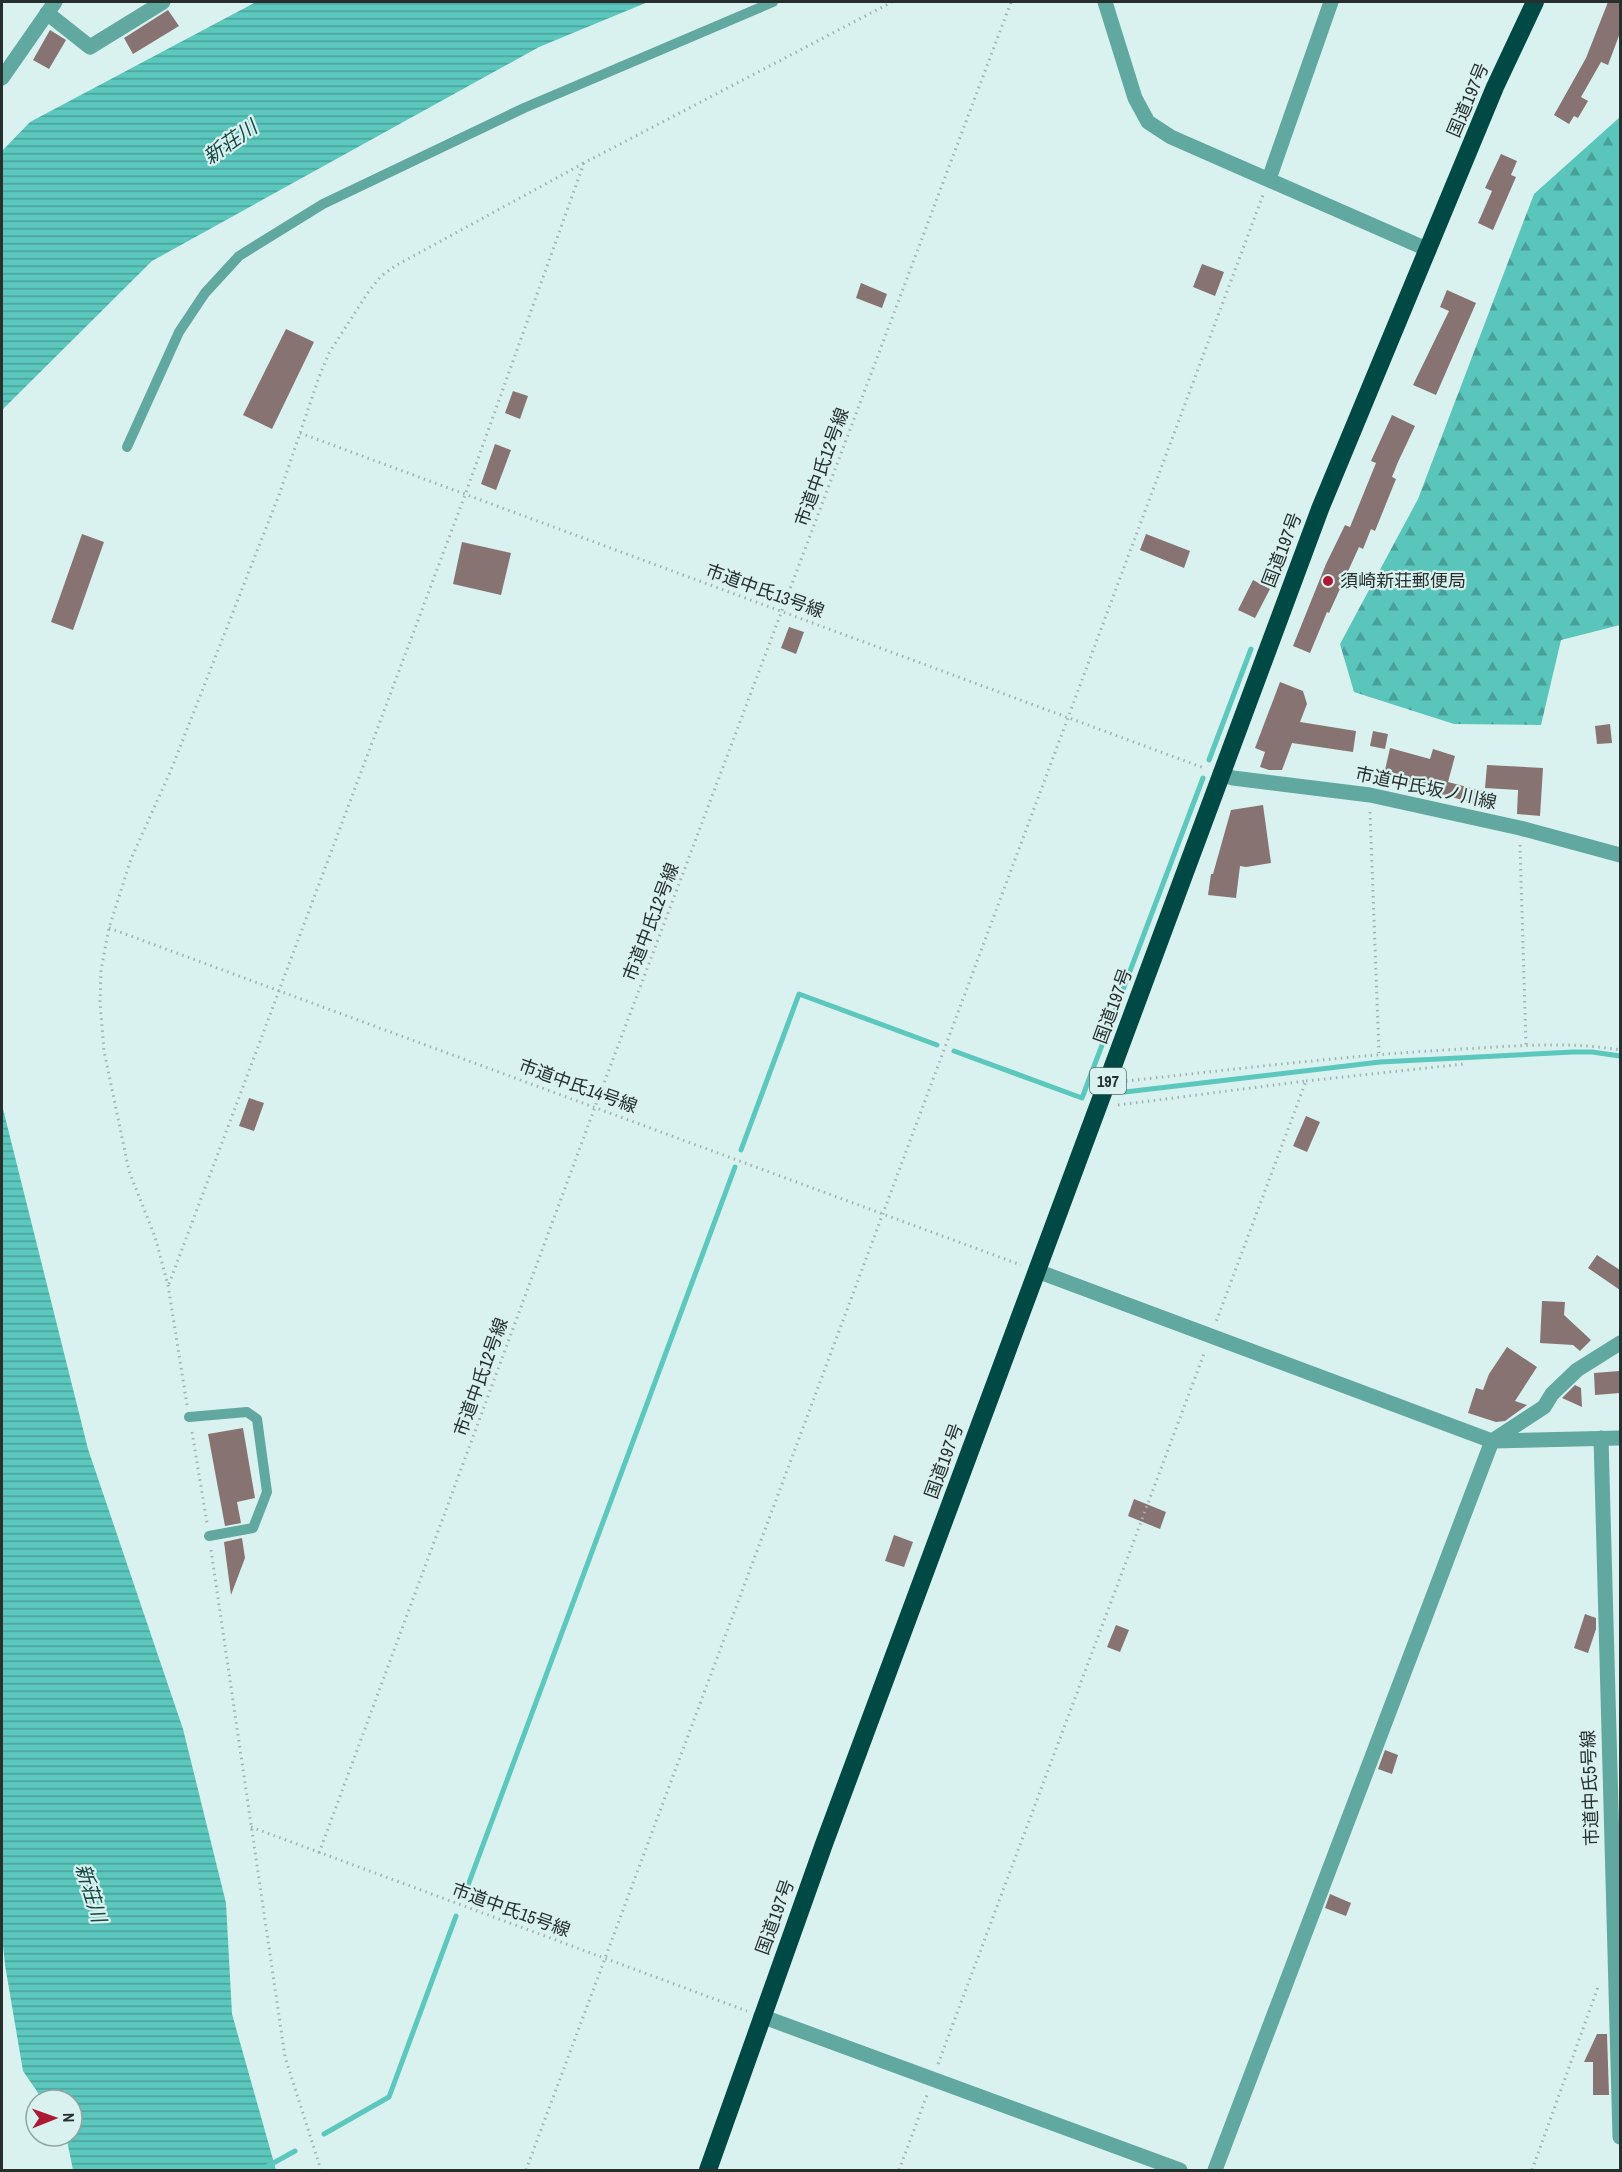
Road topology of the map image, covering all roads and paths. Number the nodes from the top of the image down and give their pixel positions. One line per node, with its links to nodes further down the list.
1 (163, 2): 8 (street)
2 (773, 2): 14 (lane)
3 (892, 2): 10 (path)
4 (1011, 2): 16 (path, 市道中氏12号線)
5 (1105, 2): 11 (street)
6 (1331, 2): 11 (street)
7 (1535, 2): 12 (highway, 国道197号 / 197)
8 (51, 7): 9 (street)
9 (2, 78)
10 (584, 163): 13 (path); 15 (path)
11 (1269, 179): 12 (street); 17 (path)
12 (1429, 250): 18 (highway, 国道197号 / 197)
13 (300, 433): 15 (path, 市道中氏13号線); 22 (path)
14 (127, 447)
15 (465, 495): 16 (path, 市道中氏13号線); 23 (path)
16 (783, 613): 17 (path, 市道中氏13号線); 30 (path, 市道中氏12号線)
17 (1068, 717): 18 (path, 市道中氏13号線); 32 (path)
18 (1220, 774): 19 (street, 市道中氏坂ノ川線); 29 (highway, 国道197号 / 197)
19 (1370, 795): 20 (street, 市道中氏坂ノ川線); 26 (path)
20 (1520, 828): 21 (street, 市道中氏坂ノ川線); 24 (path)
21 (1620, 855)
22 (109, 928): 23 (path, 市道中氏14号線); 34 (path)
23 (280, 990): 30 (path, 市道中氏14号線); 34 (path)
24 (1526, 1045): 25 (path); 26 (path)
25 (1620, 1050)
26 (1379, 1053): 29 (path)
27 (1464, 1064): 28 (path)
28 (1306, 1081): 31 (path); 35 (path)
29 (1108, 1082): 31 (highway, 国道197号 / 197)
30 (595, 1107): 32 (path, 市道中氏14号線); 43 (path, 市道中氏12号線)
31 (1099, 1107): 33 (highway, 国道197号 / 197)
32 (883, 1213): 33 (path, 市道中氏14号線); 44 (path)
33 (1037, 1271): 35 (street); 46 (highway, 国道197号 / 197)
34 (168, 1285): 37 (path)
35 (1211, 1336): 40 (street); 47 (path)
36 (1620, 1343): 40 (street)
37 (189, 1418): 41 (path); 41 (lane)
38 (1601, 1438): 39 (street); 40 (street); 48 (street, 市道中氏5号線)
39 (1620, 1438)
40 (1492, 1441): 54 (street)
41 (208, 1536): 42 (path)
42 (251, 1827): 43 (path, 市道中氏15号線); 49 (path)
43 (319, 1853): 44 (path, 市道中氏15号線)
44 (606, 1959): 46 (path, 市道中氏15号線); 50 (path)
45 (1598, 1986): 55 (path)
46 (761, 2016): 47 (street); 51 (highway, 国道197号 / 197)
47 (932, 2080): 52 (path); 53 (street)
48 (1620, 2137)
49 (321, 2170)
50 (526, 2170)
51 (708, 2170)
52 (898, 2170)
53 (1180, 2170)
54 (1215, 2170)
55 (1532, 2170)

